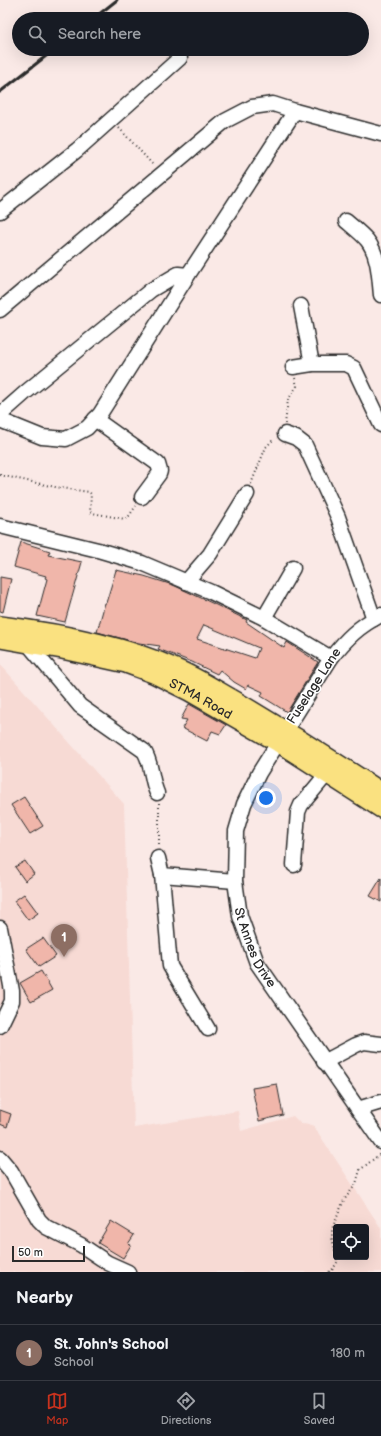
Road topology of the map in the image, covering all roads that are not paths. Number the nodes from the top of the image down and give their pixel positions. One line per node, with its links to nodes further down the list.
1 (180, 58): 4 (street)
2 (295, 111): 3 (street); 6 (street); 9 (street)
3 (381, 134)
4 (0, 211)
5 (346, 221): 7 (street)
6 (188, 276): 12 (street); 14 (street)
7 (381, 295)
8 (301, 306): 10 (street)
9 (0, 310)
10 (312, 364): 11 (street); 15 (street)
11 (293, 367)
12 (0, 415)
13 (0, 420): 14 (street)
14 (95, 420): 18 (street)
15 (381, 425)
16 (285, 434): 22 (street)
17 (247, 494): 21 (street)
18 (142, 497)
19 (0, 526): 21 (street)
20 (293, 568): 23 (street)
21 (186, 582): 23 (street)
22 (377, 617): 27 (street, Fuselage Lane)
23 (264, 618): 27 (street)
24 (0, 625): 28 (main road, STMA Road)
25 (0, 639): 26 (main road, STMA Road)
26 (28, 644): 28 (main road, STMA Road); 31 (street)
27 (331, 658): 28 (street, Fuselage Lane)
28 (282, 736): 29 (main road, STMA Road); 30 (main road, STMA Road); 36 (street, St Annes Drive)
29 (326, 775): 32 (main road, STMA Road); 34 (street)
30 (379, 787)
31 (157, 793)
32 (381, 809)
33 (158, 858): 35 (street)
34 (294, 865)
35 (162, 876): 36 (street); 39 (street)
36 (235, 881): 41 (street, St Annes Drive)
37 (0, 928): 38 (street)
38 (0, 1026)
39 (208, 1029)
40 (381, 1044): 41 (street)
41 (324, 1062): 43 (street, St Annes Drive)
42 (381, 1102): 43 (street)
43 (358, 1109): 44 (street, St Annes Drive)
44 (381, 1142)
45 (0, 1158): 46 (street)
46 (128, 1272)

